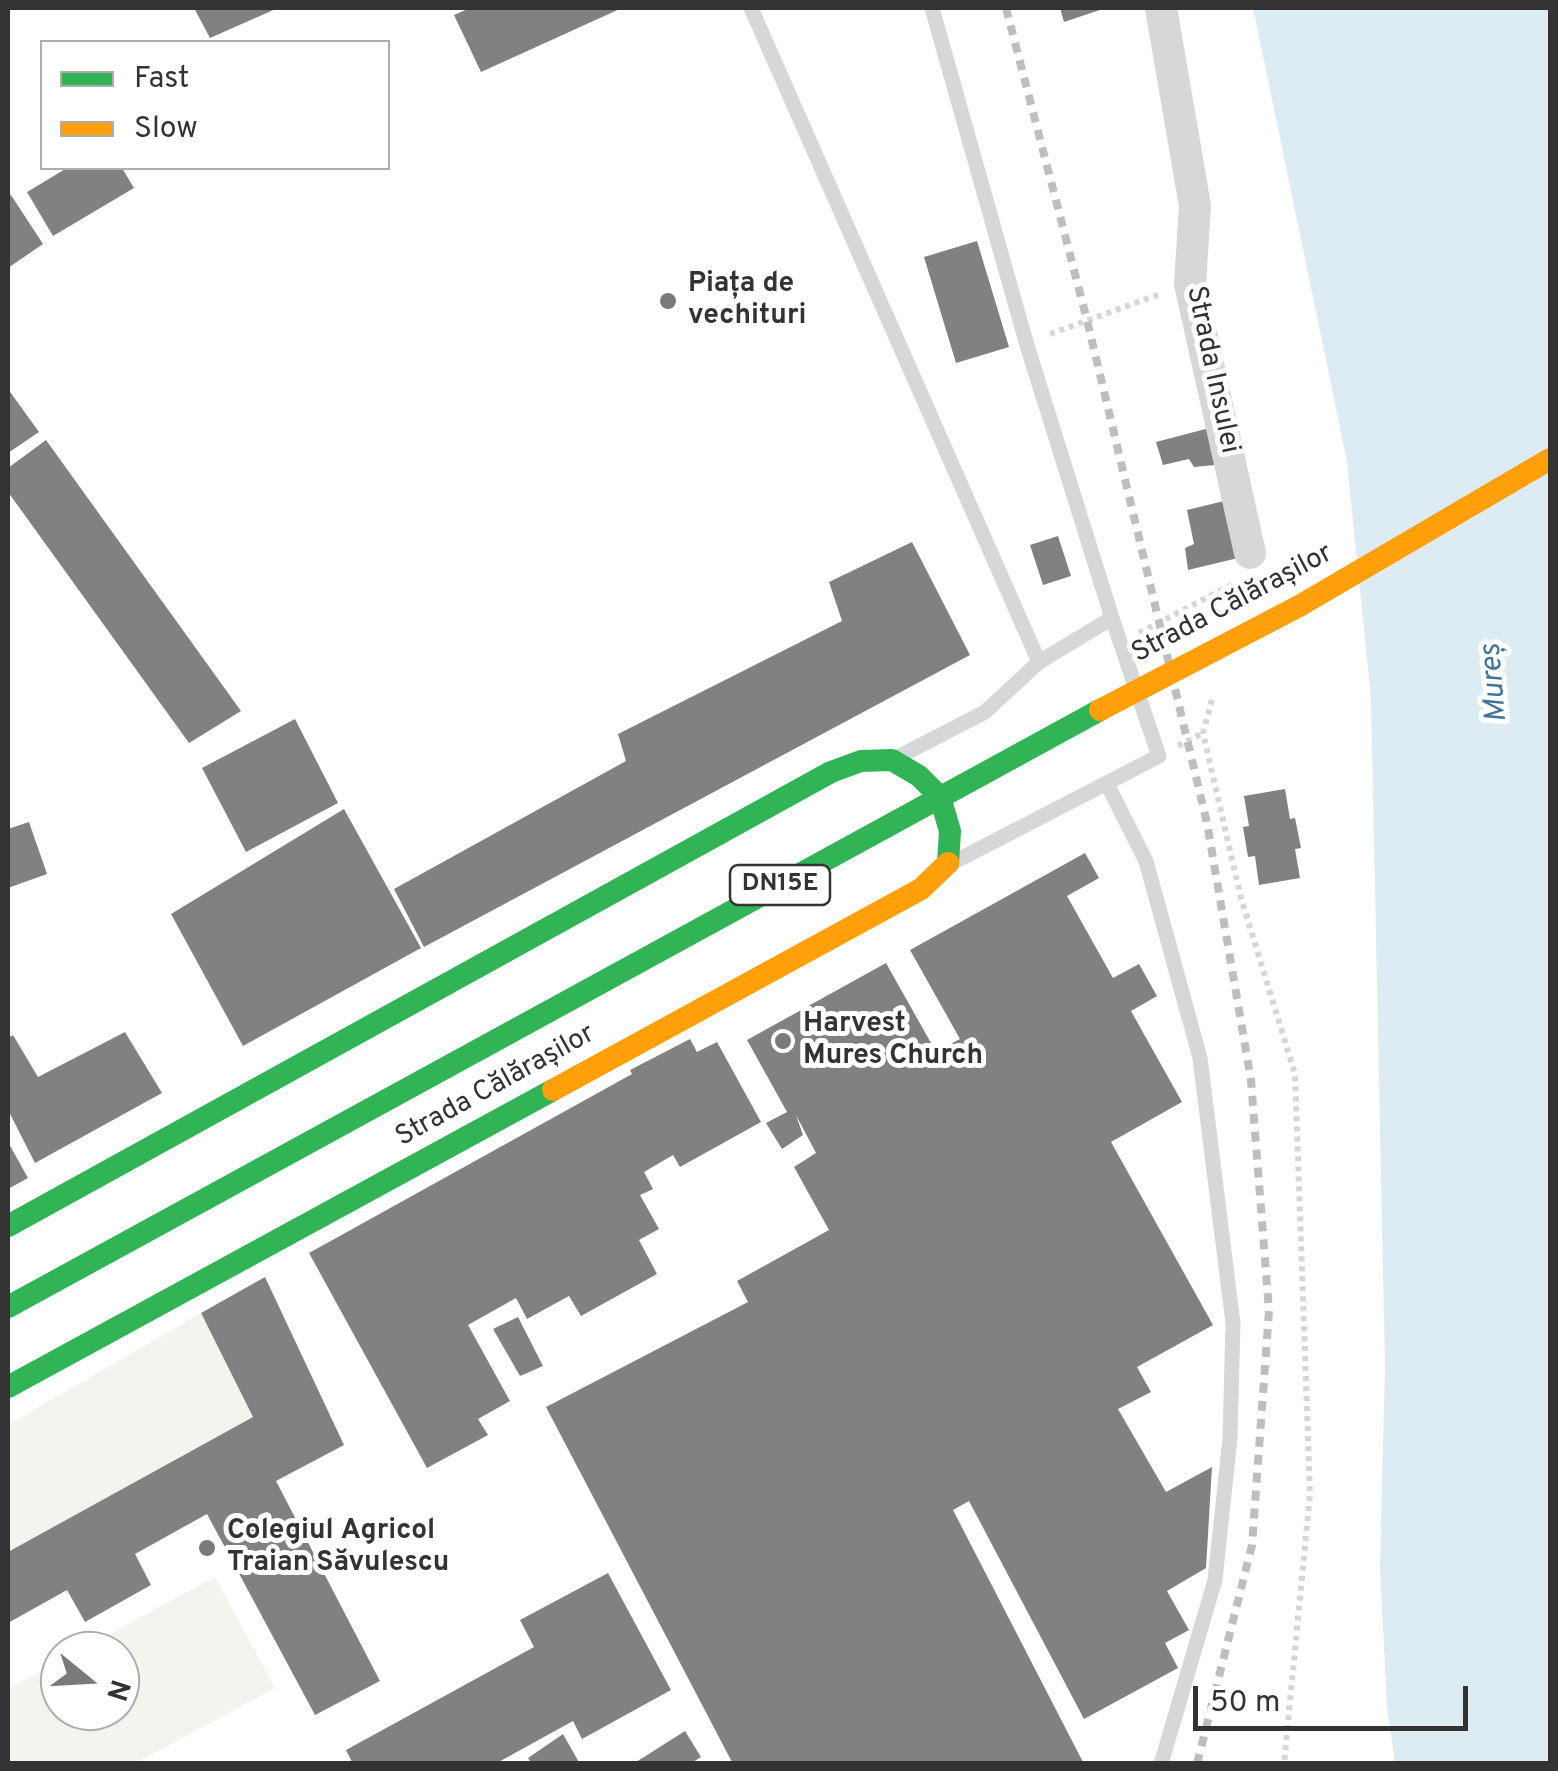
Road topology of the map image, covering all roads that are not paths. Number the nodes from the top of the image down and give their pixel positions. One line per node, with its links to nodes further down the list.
1 (751, 8): 7 (lane)
2 (932, 8): 6 (lane)
3 (1160, 8): 5 (street, Strada Insulei)
4 (1550, 459): 12 (street, Strada Călărașilor / DN15E, bridge)
5 (1250, 552)
6 (1112, 618): 7 (lane); 9 (lane)
7 (1039, 662): 8 (lane)
8 (892, 760): 10 (street); 11 (street)
9 (1107, 784): 10 (lane); 14 (lane)
10 (948, 865): 13 (street, Strada Călărașilor)
11 (8, 1226)
12 (8, 1307)
13 (8, 1387)
14 (1161, 1764)

